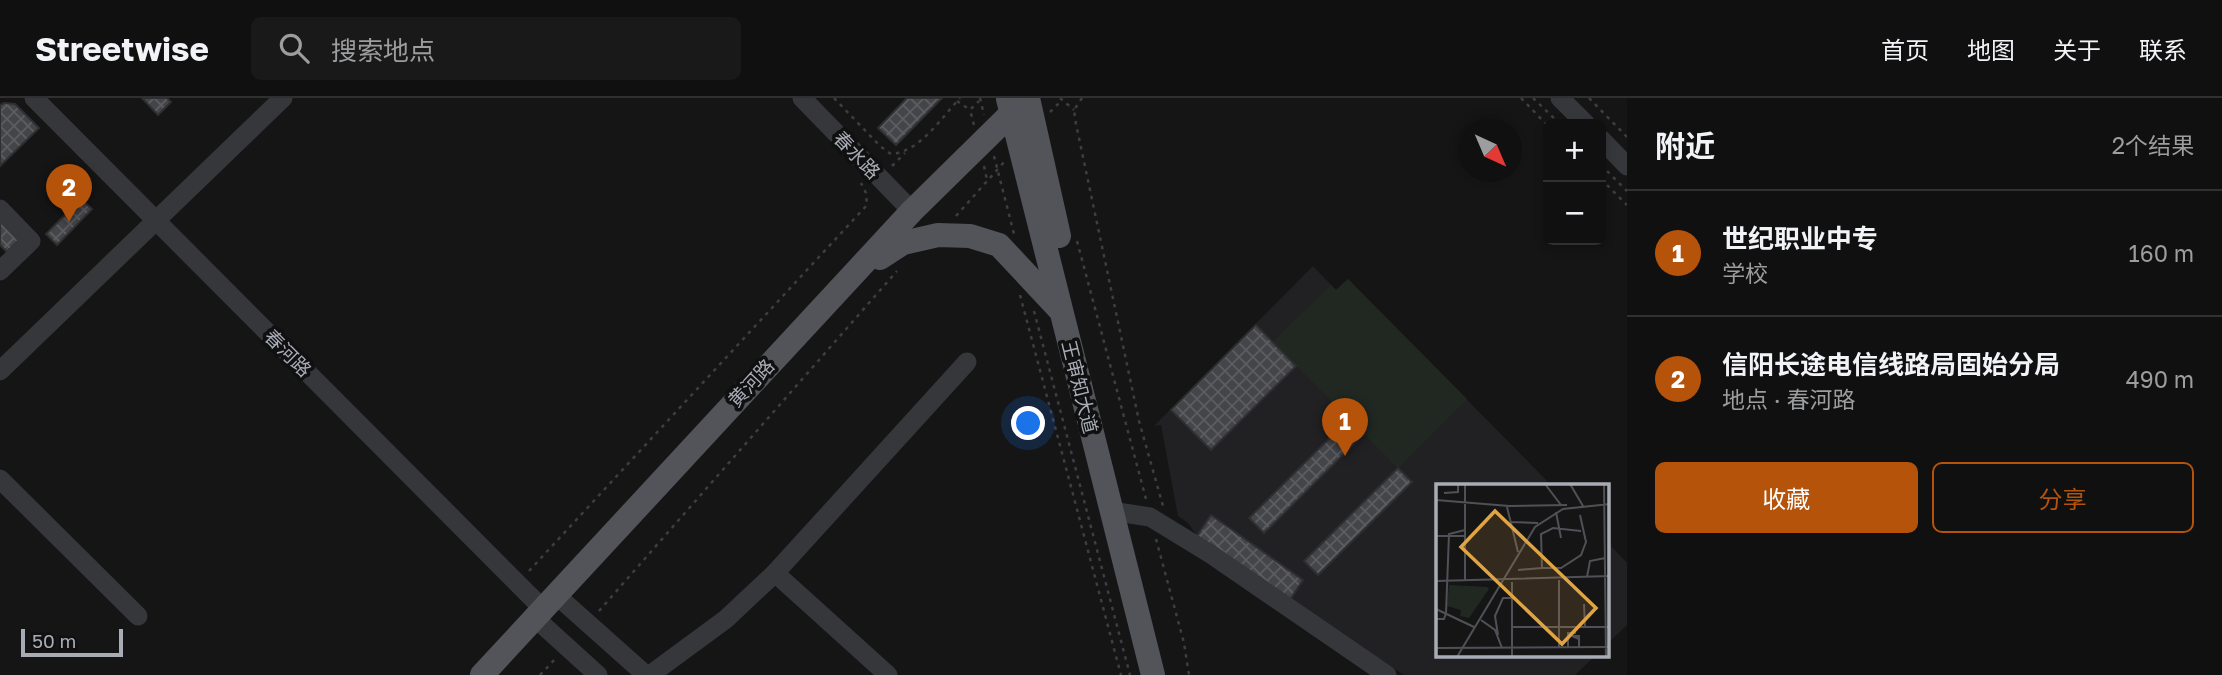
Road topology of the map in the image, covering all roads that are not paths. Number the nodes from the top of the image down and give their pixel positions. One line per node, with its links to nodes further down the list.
1 (34, 98): 12 (street, 春河路)
2 (283, 98): 12 (street)
3 (802, 98): 11 (street, 春水路)
4 (1560, 98): 6 (street)
5 (1019, 102): 7 (main road, 王审知大道); 11 (main road, 黄河路)
6 (1581, 119)
7 (1027, 137): 15 (main road, 王审知大道); 19 (main road)
8 (1606, 144): 9 (street)
9 (1627, 166)
10 (0, 209): 13 (street)
11 (912, 211): 14 (main road, 黄河路)
12 (155, 220): 17 (street); 21 (street, 春河路)
13 (0, 271)
14 (850, 278): 15 (main road); 21 (main road, 黄河路)
15 (1061, 311): 19 (main road, 王审知大道)
16 (967, 362): 20 (street)
17 (0, 371)
18 (0, 479): 22 (street)
19 (1118, 512): 27 (main road, 王审知大道); 28 (main road); 29 (street)
20 (775, 573): 25 (street); 26 (street)
21 (544, 606): 23 (main road, 黄河路); 24 (street); 25 (street)
22 (138, 617)
23 (482, 675)
24 (598, 675)
25 (648, 675)
26 (888, 675)
27 (1153, 675)
28 (1166, 675)
29 (1387, 675)

